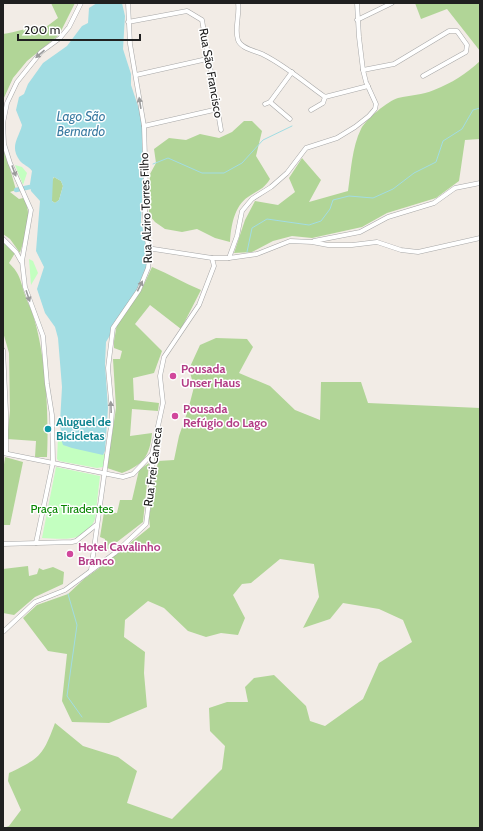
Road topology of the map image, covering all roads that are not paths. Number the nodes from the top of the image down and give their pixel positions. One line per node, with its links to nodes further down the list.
1 (81, 3): 27 (street, one-way to 27)
2 (128, 3): 7 (street, Rua Alziro Torres Filho)
3 (238, 3): 10 (street)
4 (357, 3): 6 (street)
5 (392, 3): 6 (street)
6 (357, 20): 9 (street)
7 (128, 22): 8 (street, Rua São Francisco); 11 (street, Rua Alziro Torres Filho)
8 (207, 59): 11 (street); 15 (street, Rua São Francisco)
9 (363, 70): 12 (street); 13 (street)
10 (292, 72): 14 (street); 17 (street)
11 (136, 75): 18 (street, Rua Alziro Torres Filho, one-way to 11)
12 (423, 76)
13 (368, 86): 14 (street); 26 (street)
14 (325, 97): 16 (street)
15 (218, 109): 18 (street); 19 (street, Rua São Francisco)
16 (311, 110)
17 (290, 119)
18 (144, 126): 24 (street, Rua Alziro Torres Filho)
19 (222, 130)
20 (480, 183): 23 (street)
21 (3, 238): 27 (street)
22 (480, 238): 23 (street)
23 (312, 242): 26 (street)
24 (147, 248): 25 (street); 32 (street, Rua Alziro Torres Filho, one-way to 24)
25 (212, 258): 26 (street); 30 (street, Rua Frei Caneca)
26 (229, 258)
27 (22, 261): 31 (street, one-way to 31)
28 (3, 350): 29 (street)
29 (4, 453): 31 (street)
30 (152, 454): 32 (street); 36 (street, Rua Frei Caneca)
31 (53, 462): 32 (street); 34 (street)
32 (104, 474): 33 (street, Rua Alziro Torres Filho)
33 (96, 525): 34 (street); 36 (street, Rua Alziro Torres Filho)
34 (36, 543): 35 (street)
35 (3, 544)
36 (91, 570): 37 (street, Rua Frei Caneca)
37 (3, 632)

